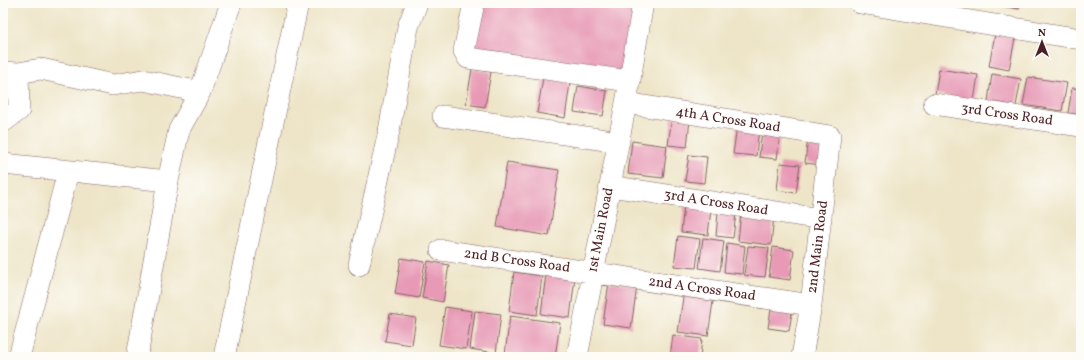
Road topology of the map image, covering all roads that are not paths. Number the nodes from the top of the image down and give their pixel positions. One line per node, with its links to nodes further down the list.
1 (231, 3): 10 (street)
2 (298, 3): 29 (street)
3 (417, 3): 24 (street)
4 (474, 3): 9 (street)
5 (643, 3): 9 (street, 1st Main Road)
6 (860, 3): 7 (street)
7 (1081, 39)
8 (11, 73): 10 (street); 14 (street)
9 (629, 81): 11 (street, 1st Main Road)
10 (200, 92): 20 (street)
11 (626, 103): 16 (street, 4th A Cross Road); 17 (street, 1st Main Road)
12 (934, 104): 15 (street, 3rd Cross Road)
13 (444, 116): 17 (street)
14 (3, 122)
15 (1081, 126)
16 (830, 136): 22 (street, 2nd Main Road)
17 (619, 142): 21 (street, 1st Main Road)
18 (3, 164): 19 (street)
19 (68, 172): 20 (street); 27 (street)
20 (168, 181): 28 (street)
21 (610, 186): 22 (street, 3rd A Cross Road); 25 (street, 1st Main Road)
22 (821, 219): 26 (street, 2nd Main Road)
23 (441, 250): 25 (street, 2nd B Cross Road)
24 (359, 265)
25 (593, 273): 26 (street, 2nd A Cross Road); 30 (street, 1st Main Road)
26 (810, 305): 31 (street, 2nd Main Road)
27 (19, 357)
28 (137, 357)
29 (224, 357)
30 (577, 357)
31 (802, 357)

